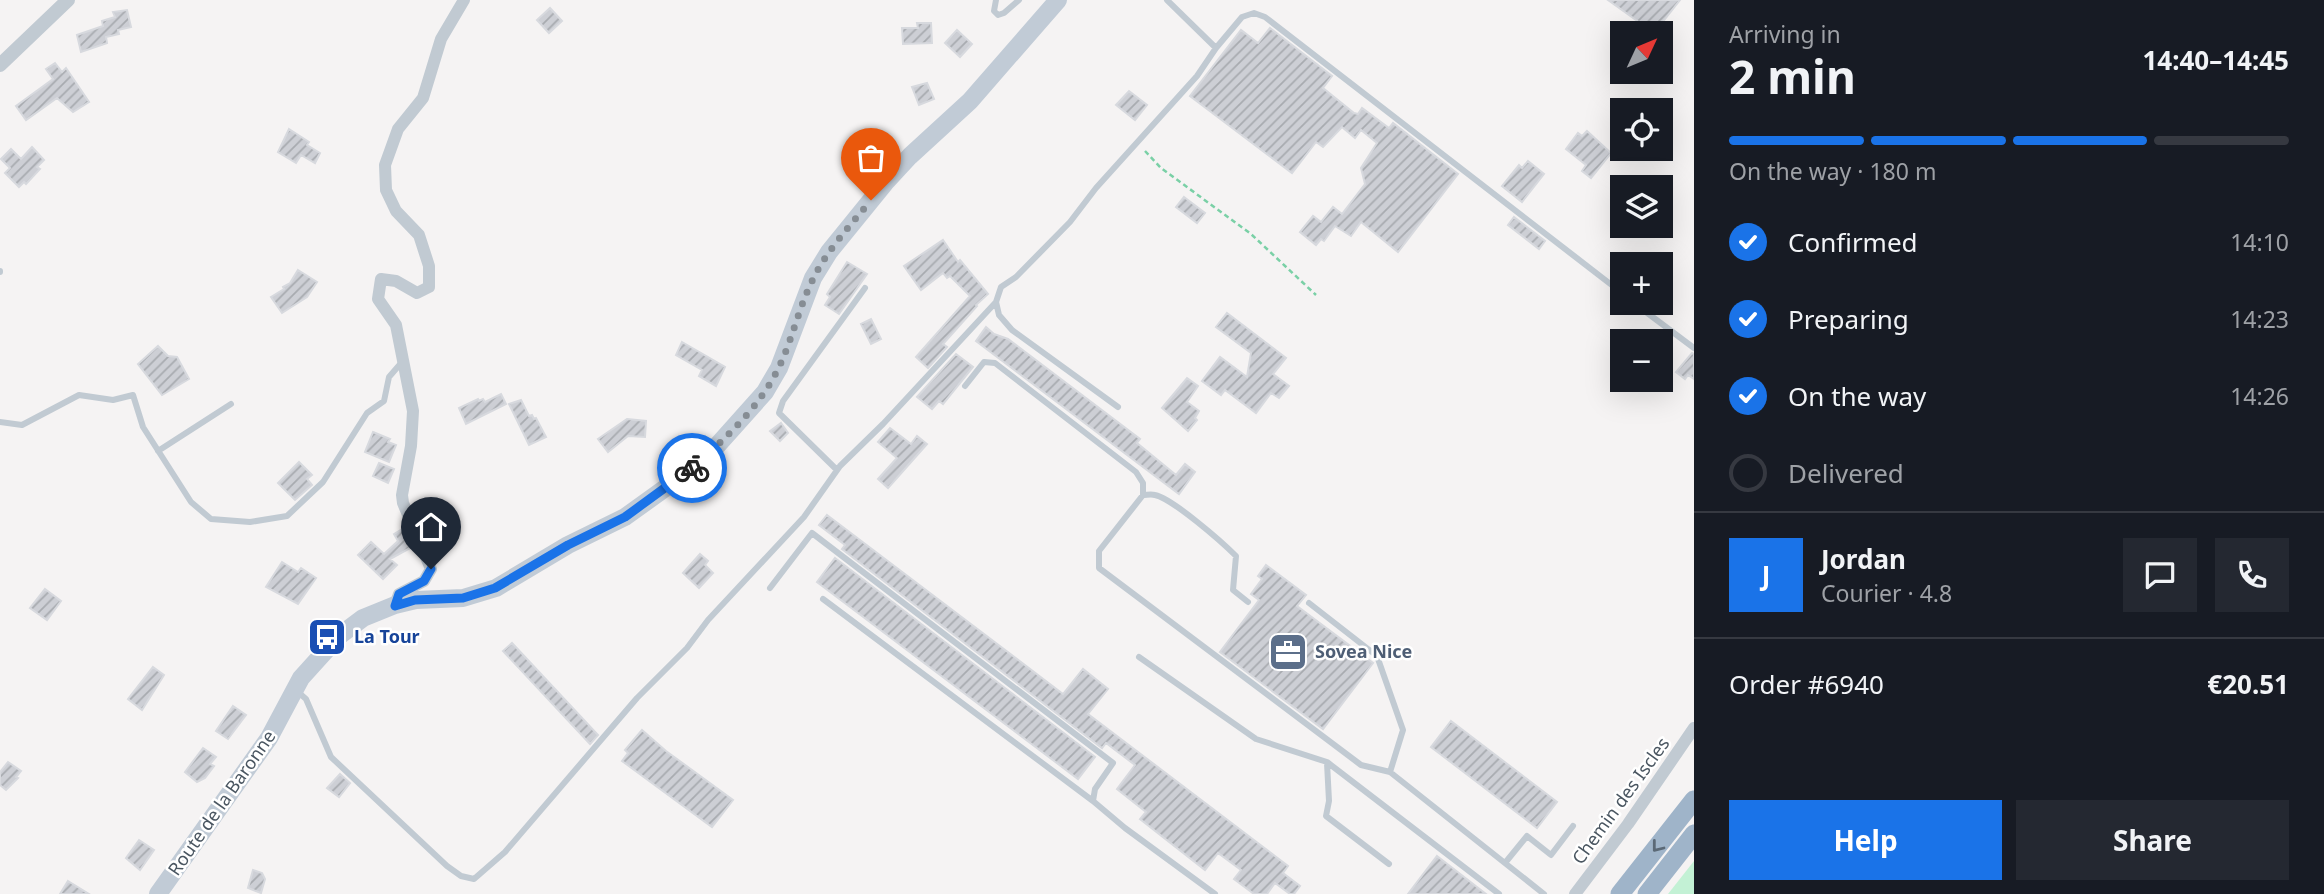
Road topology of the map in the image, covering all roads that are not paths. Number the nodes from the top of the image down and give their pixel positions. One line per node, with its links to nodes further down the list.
1 (68, 0): 8 (street)
2 (464, 0): 14 (street)
3 (996, 0): 4 (lane)
4 (1018, 0)
5 (1058, 0): 26 (main road, Route de la Baronne)
6 (1167, 0): 7 (lane)
7 (1216, 48): 9 (lane); 11 (lane)
8 (0, 65)
9 (1610, 284)
10 (865, 288): 20 (lane)
11 (996, 302): 17 (lane); 20 (lane)
12 (1650, 315): 13 (lane)
13 (1694, 348)
14 (403, 360): 19 (lane); 26 (street)
15 (965, 386): 21 (lane)
16 (231, 404): 19 (lane)
17 (1118, 407)
18 (0, 422): 19 (lane)
19 (158, 451)
20 (837, 470): 28 (lane)
21 (1143, 495): 24 (lane); 31 (lane)
22 (770, 588): 33 (lane)
23 (823, 598): 33 (lane)
24 (1248, 602)
25 (1309, 603): 31 (lane)
26 (395, 606): 28 (main road, Route de la Baronne)
27 (1139, 657): 30 (lane)
28 (295, 689): 38 (main road, Route de la Baronne)
29 (1694, 728): 42 (street, Chemin des Iscles)
30 (1327, 763): 37 (lane); 40 (lane)
31 (1390, 772): 36 (lane)
32 (1694, 800): 43 (highway, one-way to 43)
33 (1093, 801): 39 (lane)
34 (1573, 826): 36 (lane)
35 (1694, 834): 44 (highway)
36 (1505, 863): 41 (lane)
37 (1389, 864)
38 (158, 894)
39 (1215, 894)
40 (1499, 894)
41 (1544, 894)
42 (1575, 894)
43 (1620, 894)
44 (1647, 894)

